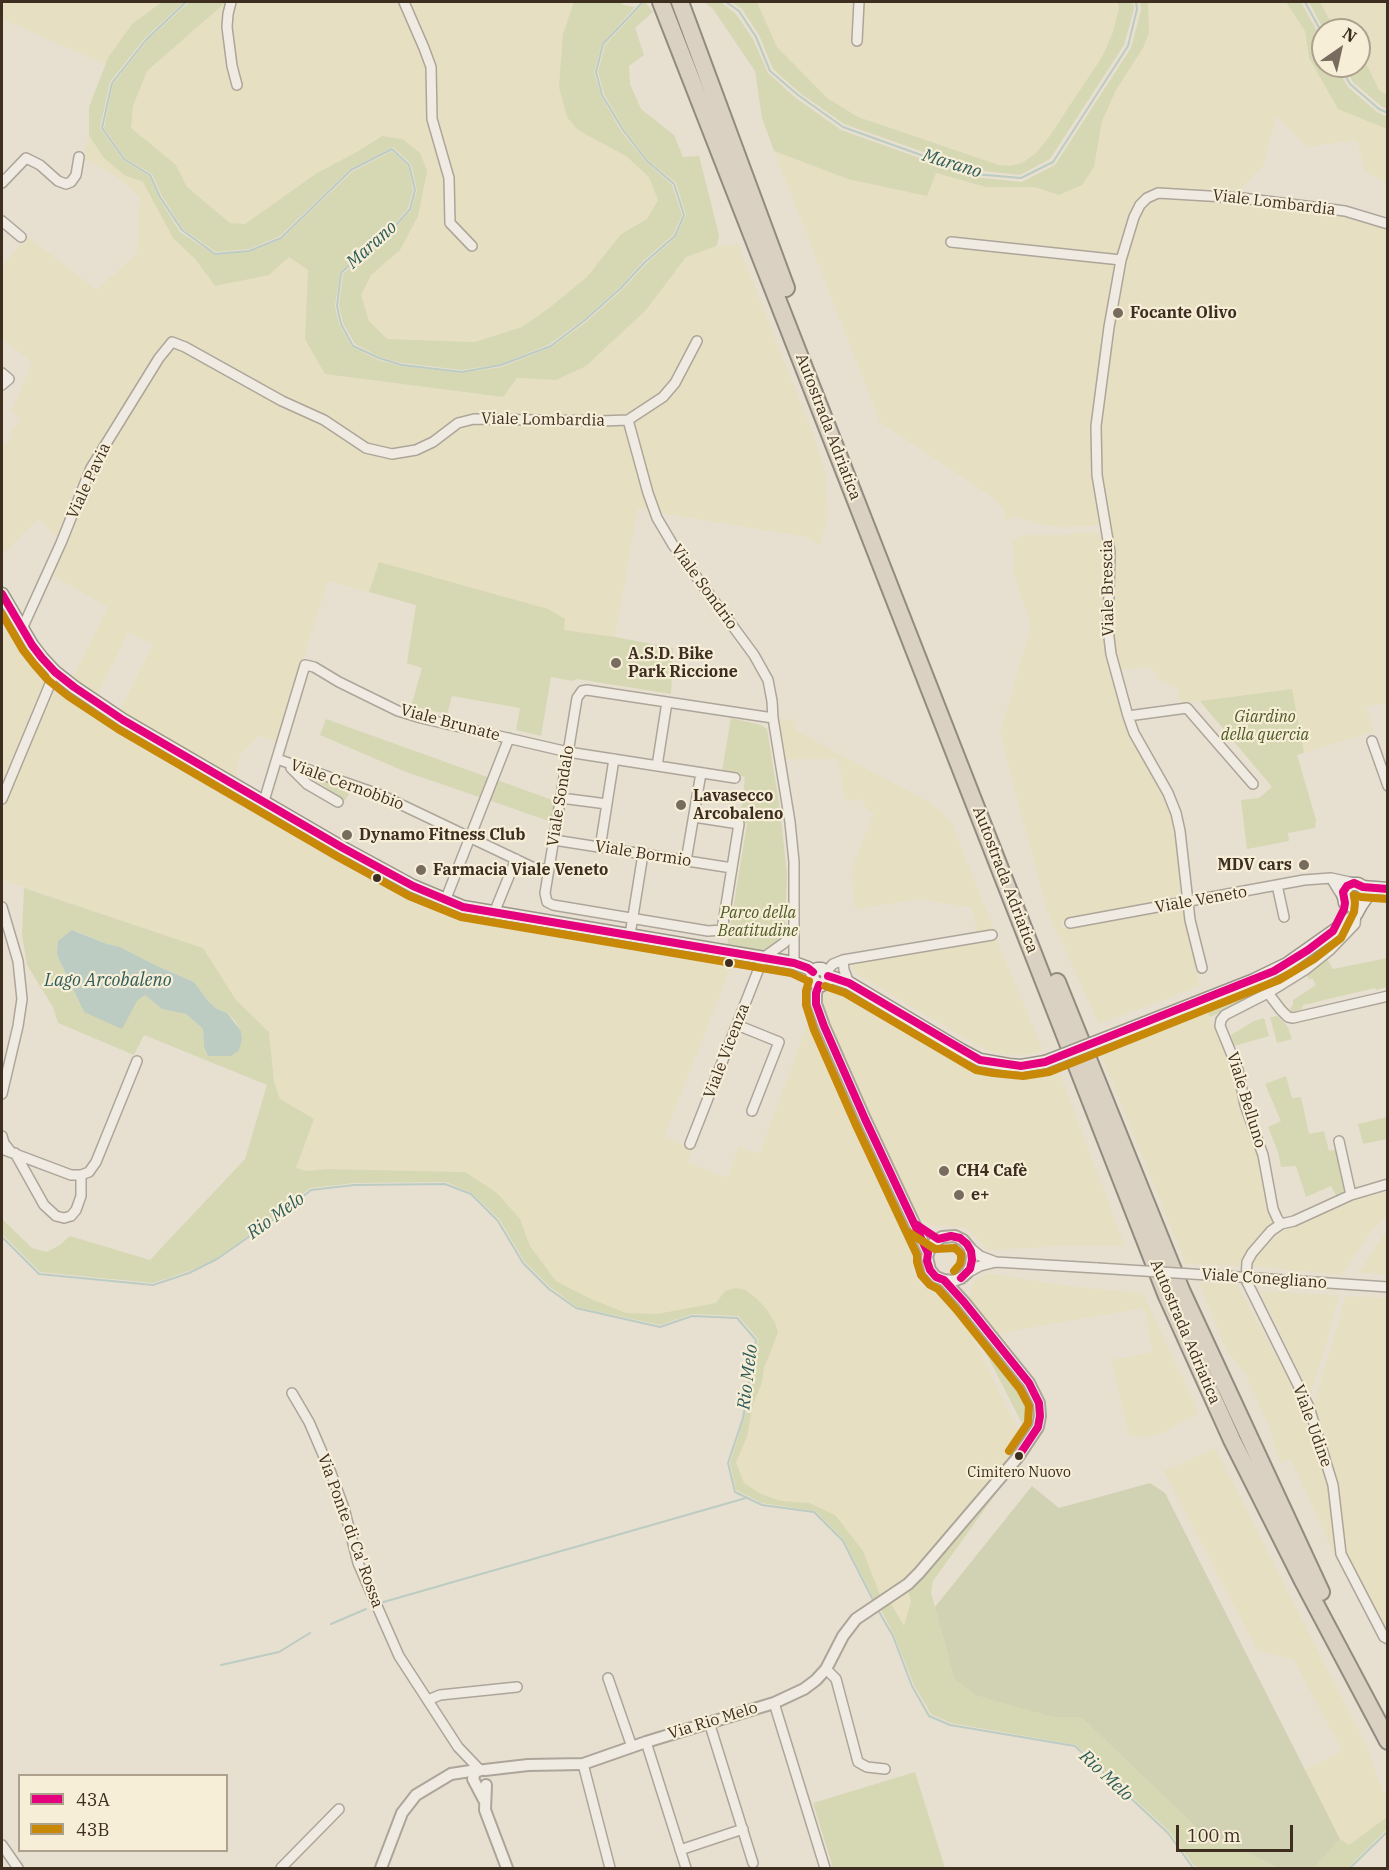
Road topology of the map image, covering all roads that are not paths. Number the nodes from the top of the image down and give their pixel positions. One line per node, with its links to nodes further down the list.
1 (231, 2): 7 (street)
2 (404, 2): 15 (street)
3 (859, 2): 6 (street)
4 (681, 4): 102 (highway, Autostrada Adriatica)
5 (662, 5): 104 (highway, Autostrada Adriatica)
6 (857, 42)
7 (237, 85)
8 (80, 157): 9 (street)
9 (2, 183)
10 (1158, 193): 12 (street, Viale Lombardia); 16 (street, Viale Brescia)
11 (2, 221): 13 (street)
12 (1388, 224)
13 (21, 237)
14 (951, 242): 16 (street)
15 (472, 246)
16 (1121, 261): 24 (street, Viale Brescia)
17 (697, 341): 19 (street, Viale Lombardia)
18 (172, 342): 19 (street, Viale Lombardia); 21 (street, Viale Pavia)
19 (628, 420): 25 (street, Viale Sondrio)
20 (2, 594): 21 (main road, Viale Veneto)
21 (22, 629): 22 (main road, Viale Veneto)
22 (55, 672): 37 (street); 39 (main road, Viale Veneto)
23 (667, 702): 25 (street); 28 (street, Viale Sondalo); 32 (street)
24 (1128, 716): 35 (street); 56 (street, Viale Brescia)
25 (773, 718): 63 (street, Viale Sondrio)
26 (508, 738): 28 (street, Viale Brunate); 29 (street, Viale Brunate); 43 (street)
27 (1372, 741): 36 (street)
28 (568, 752): 30 (street, Viale Brunate); 38 (street, Viale Sondalo)
29 (277, 759): 31 (street, Viale Cernobbio); 39 (street)
30 (614, 759): 32 (street, Viale Brunate); 41 (street)
31 (292, 765): 40 (street); 43 (street, Viale Cernobbio)
32 (657, 766): 33 (street, Viale Brunate)
33 (701, 772): 34 (street, Viale Brunate); 42 (street)
34 (735, 778)
35 (1253, 784)
36 (1388, 786)
37 (2, 798)
38 (561, 798): 41 (street); 44 (street, Viale Sondalo)
39 (264, 801): 55 (main road, Viale Veneto)
40 (338, 802)
41 (606, 804): 45 (street)
42 (694, 817): 48 (street); 49 (street)
43 (470, 838): 47 (street, Viale Cernobbio); 55 (street)
44 (554, 840): 45 (street, Viale Bormio); 50 (street, Viale Sondalo)
45 (600, 848): 46 (street, Viale Bormio)
46 (643, 854): 48 (street, Viale Bormio); 61 (street)
47 (516, 860): 50 (street, Viale Cernobbio); 59 (street)
48 (686, 861): 49 (street, Viale Bormio)
49 (732, 868): 61 (street)
50 (549, 870): 61 (street, Viale Sondalo)
51 (1331, 878): 52 (street, Viale Veneto); 53 (street, Viale Veneto); 58 (street)
52 (1277, 885): 56 (street, Viale Veneto); 60 (street)
53 (1359, 885): 54 (main road, Viale Veneto); 58 (main road); 58 (main road)
54 (1388, 891): 58 (main road, Viale Veneto)
55 (445, 901): 59 (main road, Viale Veneto)
56 (1188, 903): 62 (street, Viale Veneto); 69 (street, Viale Brescia)
57 (2, 907): 76 (street)
58 (1351, 910): 71 (main road, Viale Veneto, bridge); 72 (street, Viale Belluno)
59 (494, 913): 64 (main road, Viale Veneto)
60 (1284, 917)
61 (633, 918): 64 (street)
62 (1070, 923)
63 (794, 931): 66 (street); 68 (street, Viale Sondrio)
64 (630, 935): 66 (main road, Viale Veneto)
65 (992, 935): 67 (street)
66 (763, 958): 68 (main road, Viale Veneto); 74 (street, Viale Vicenza)
67 (843, 960): 70 (street); 71 (street)
68 (794, 963): 70 (main road, Viale Veneto)
69 (1202, 968)
70 (822, 976): 71 (main road, Viale Veneto); 85 (street)
71 (849, 983)
72 (1268, 993): 73 (street); 86 (street, Viale Belluno)
73 (1388, 996)
74 (737, 1025): 77 (street); 80 (street, Viale Vicenza)
75 (138, 1061): 82 (street)
76 (2, 1094)
77 (752, 1112)
78 (2, 1136): 81 (street)
79 (1339, 1141): 84 (street)
80 (690, 1144)
81 (9, 1151): 82 (street); 82 (street)
82 (81, 1175)
83 (1388, 1184): 84 (street)
84 (1352, 1195): 86 (street)
85 (914, 1223): 87 (street); 89 (street)
86 (1281, 1224): 96 (street, Viale Udine)
87 (938, 1239): 88 (street); 89 (street)
88 (969, 1247): 90 (street, Viale Conegliano); 91 (street)
89 (928, 1252): 92 (street)
90 (996, 1262): 91 (street, Viale Conegliano); 93 (street, Viale Conegliano, bridge)
91 (964, 1275): 92 (street); 94 (street)
92 (944, 1280): 94 (street)
93 (1388, 1287)
94 (964, 1302): 97 (street, Via Rio Melo)
95 (291, 1393): 100 (street, Via Ponte di Ca' Rossa)
96 (1388, 1639)
97 (826, 1669): 101 (street, Via Rio Melo); 109 (street)
98 (608, 1678): 106 (street)
99 (517, 1687): 100 (street)
100 (428, 1700): 110 (street, Via Ponte di Ca' Rossa)
101 (774, 1703): 103 (street, Via Rio Melo); 124 (street)
102 (1388, 1718)
103 (709, 1722): 105 (street, Via Rio Melo); 114 (street)
104 (1388, 1741)
105 (646, 1742): 106 (street, Via Rio Melo); 116 (street)
106 (632, 1747): 107 (street, Via Rio Melo)
107 (583, 1764): 108 (street, Via Rio Melo); 122 (street)
108 (510, 1767): 110 (street, Via Rio Melo); 112 (street, Via Rio Melo)
109 (885, 1769)
110 (481, 1770): 111 (street, Via Rio Melo); 112 (street)
111 (452, 1774): 112 (street); 120 (street)
112 (481, 1783): 121 (street)
113 (339, 1809): 119 (street)
114 (743, 1829): 116 (street); 117 (street)
115 (2, 1845): 118 (street)
116 (680, 1850): 123 (street)
117 (753, 1863)
118 (18, 1869)
119 (281, 1869)
120 (381, 1869)
121 (507, 1869)
122 (610, 1869)
123 (686, 1869)
124 (825, 1869)

